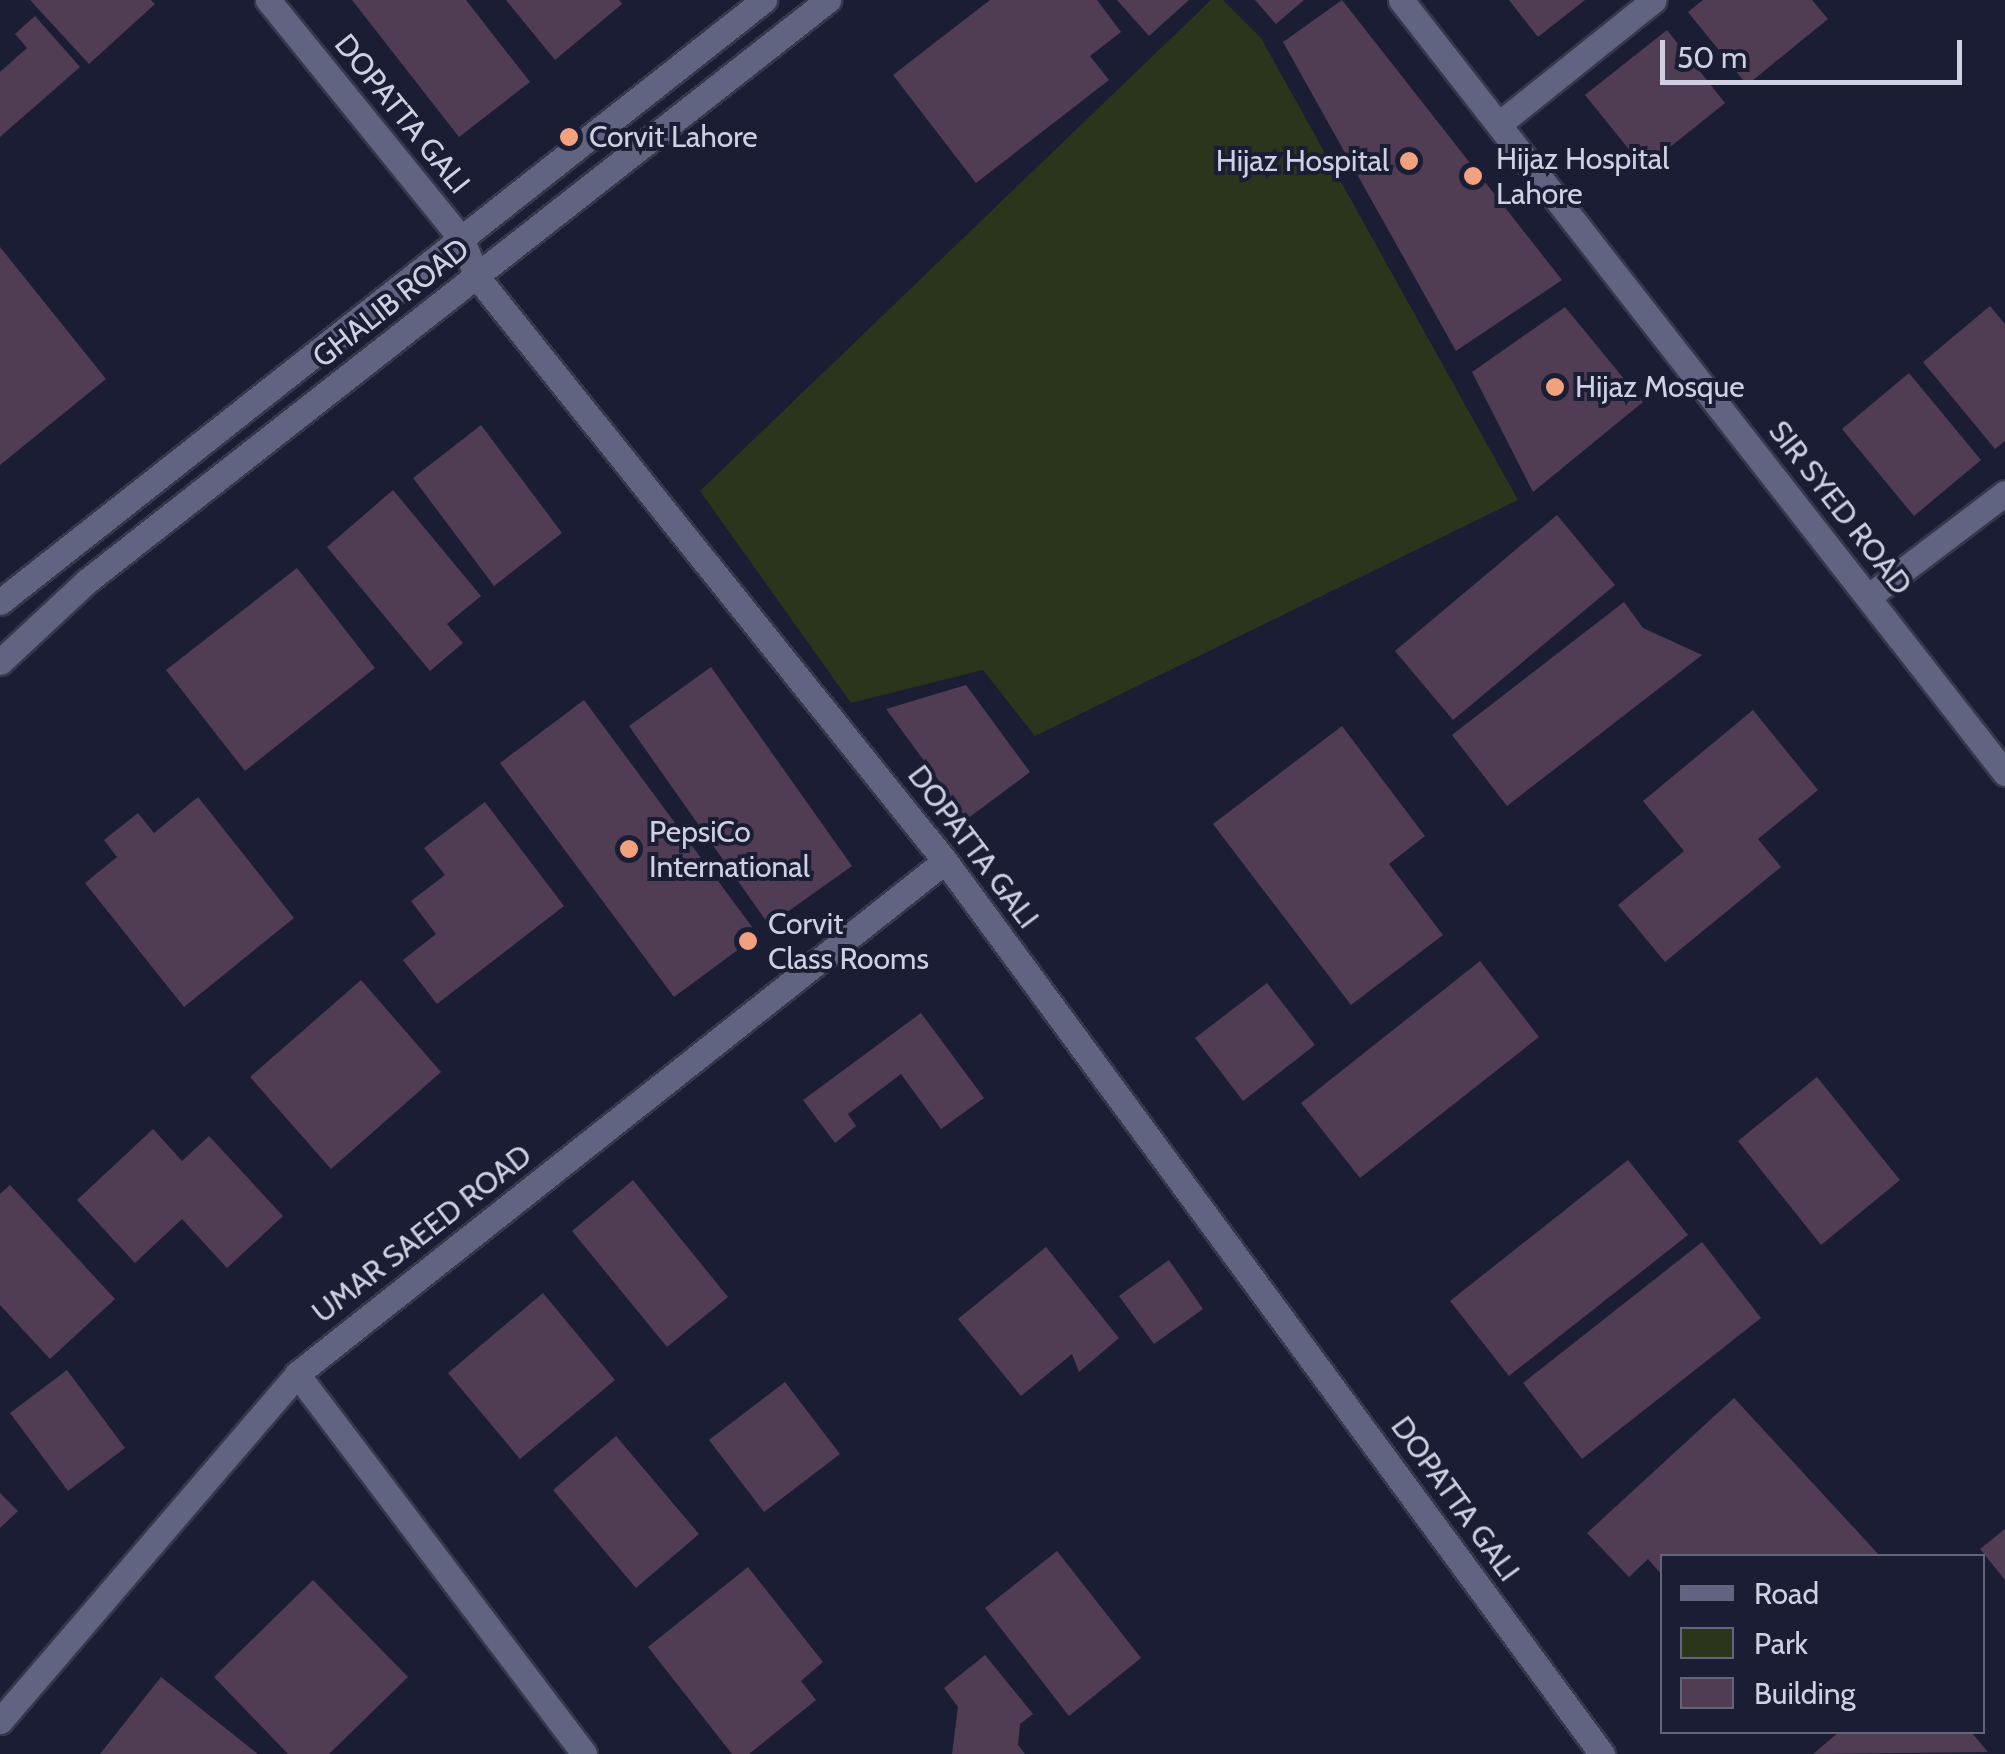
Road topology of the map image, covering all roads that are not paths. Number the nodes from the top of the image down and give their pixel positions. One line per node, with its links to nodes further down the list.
1 (268, 0): 7 (street, DOPATTA GALI)
2 (764, 0): 7 (street, GHALIB ROAD)
3 (828, 0): 8 (street, GHALIB ROAD)
4 (1401, 0): 6 (street, SIR SYED ROAD)
5 (1654, 0): 6 (street)
6 (1499, 124): 12 (street, SIR SYED ROAD)
7 (461, 238): 8 (street, DOPATTA GALI); 10 (street, GHALIB ROAD)
8 (477, 277): 11 (street, GHALIB ROAD); 16 (street, DOPATTA GALI)
9 (2005, 493): 12 (street)
10 (62, 549): 11 (street); 13 (street, GHALIB ROAD)
11 (87, 582): 14 (street, GHALIB ROAD)
12 (1868, 597): 15 (street, SIR SYED ROAD)
13 (0, 602)
14 (0, 662)
15 (2005, 773)
16 (945, 862): 17 (street, UMAR SAEED ROAD); 20 (street, DOPATTA GALI)
17 (296, 1374): 18 (street, UMAR SAEED ROAD); 19 (street)
18 (0, 1720)
19 (584, 1754)
20 (1602, 1754)

